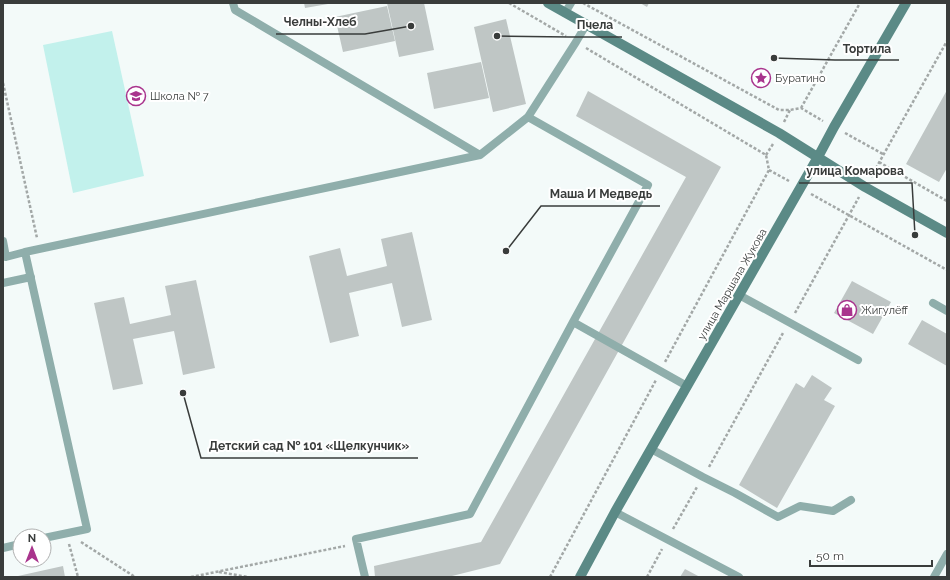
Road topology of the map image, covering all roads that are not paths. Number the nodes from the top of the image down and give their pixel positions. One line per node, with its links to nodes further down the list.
1 (234, 3): 8 (lane)
2 (548, 3): 5 (street)
3 (571, 3): 5 (lane)
4 (906, 3): 9 (street, улица Маршала Жукова)
5 (565, 13): 6 (street)
6 (586, 25): 7 (lane); 9 (street)
7 (528, 117): 8 (lane); 18 (lane)
8 (480, 155): 12 (lane)
9 (818, 157): 10 (street); 15 (street, улица Маршала Жукова)
10 (947, 232)
11 (3, 241): 12 (lane)
12 (25, 252): 13 (lane)
13 (31, 277): 14 (lane); 24 (lane)
14 (3, 283)
15 (739, 295): 19 (lane); 20 (street, улица Маршала Жукова)
16 (933, 303): 17 (lane)
17 (947, 311)
18 (573, 322): 20 (lane); 27 (lane)
19 (858, 360)
20 (687, 386): 21 (street, улица Маршала Жукова)
21 (651, 449): 22 (lane); 23 (street, улица Маршала Жукова)
22 (851, 500)
23 (615, 512): 26 (lane); 28 (street, улица Маршала Жукова)
24 (52, 536)
25 (947, 554): 29 (lane)
26 (734, 576)
27 (365, 577)
28 (580, 577)
29 (934, 577)

